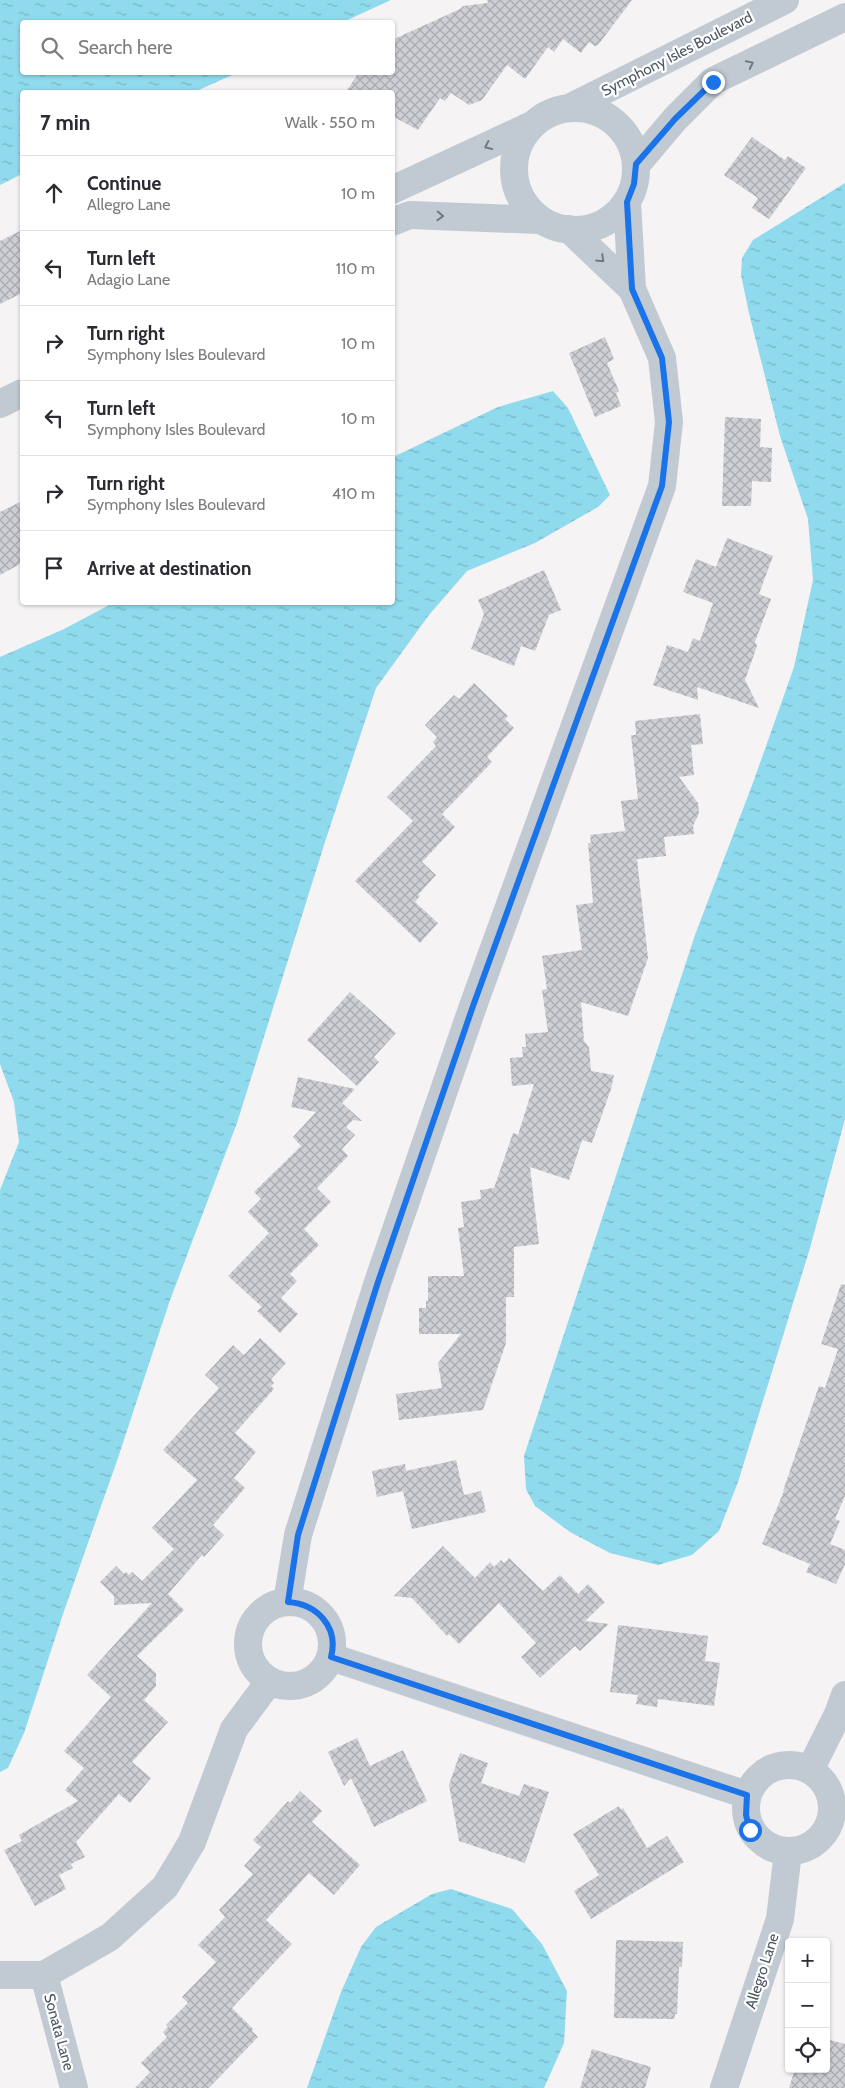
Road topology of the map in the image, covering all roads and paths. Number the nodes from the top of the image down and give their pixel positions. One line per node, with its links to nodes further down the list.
1 (785, 0): 3 (street, Symphony Isles Boulevard)
2 (845, 17): 5 (street, one-way to 2)
3 (569, 108): 4 (street, Symphony Isles Boulevard); 5 (street, Symphony Isles Boulevard)
4 (532, 125): 6 (street, Symphony Isles Boulevard, one-way to 6); 8 (street, Symphony Isles Boulevard)
5 (636, 164): 7 (street, Symphony Isles Boulevard)
6 (395, 189)
7 (627, 202): 10 (street, Symphony Isles Boulevard); 11 (street, Symphony Isles Boulevard)
8 (539, 220): 9 (street, Symphony Isles Boulevard, one-way to 8); 10 (street, Symphony Isles Boulevard)
9 (395, 221)
10 (569, 229): 11 (street, Symphony Isles Boulevard, one-way to 11)
11 (632, 289): 14 (street, Symphony Isles Boulevard)
12 (20, 394): 13 (street)
13 (0, 404)
14 (288, 1602): 15 (street); 16 (street)
15 (331, 1657): 16 (street); 19 (street)
16 (269, 1682): 22 (street)
17 (845, 1695): 18 (street)
18 (810, 1770): 19 (street); 20 (street)
19 (747, 1795): 20 (street)
20 (788, 1852): 24 (street, Allegro Lane)
21 (0, 1975): 22 (street)
22 (44, 1975): 23 (street, Sonata Lane)
23 (74, 2088)
24 (724, 2088)

